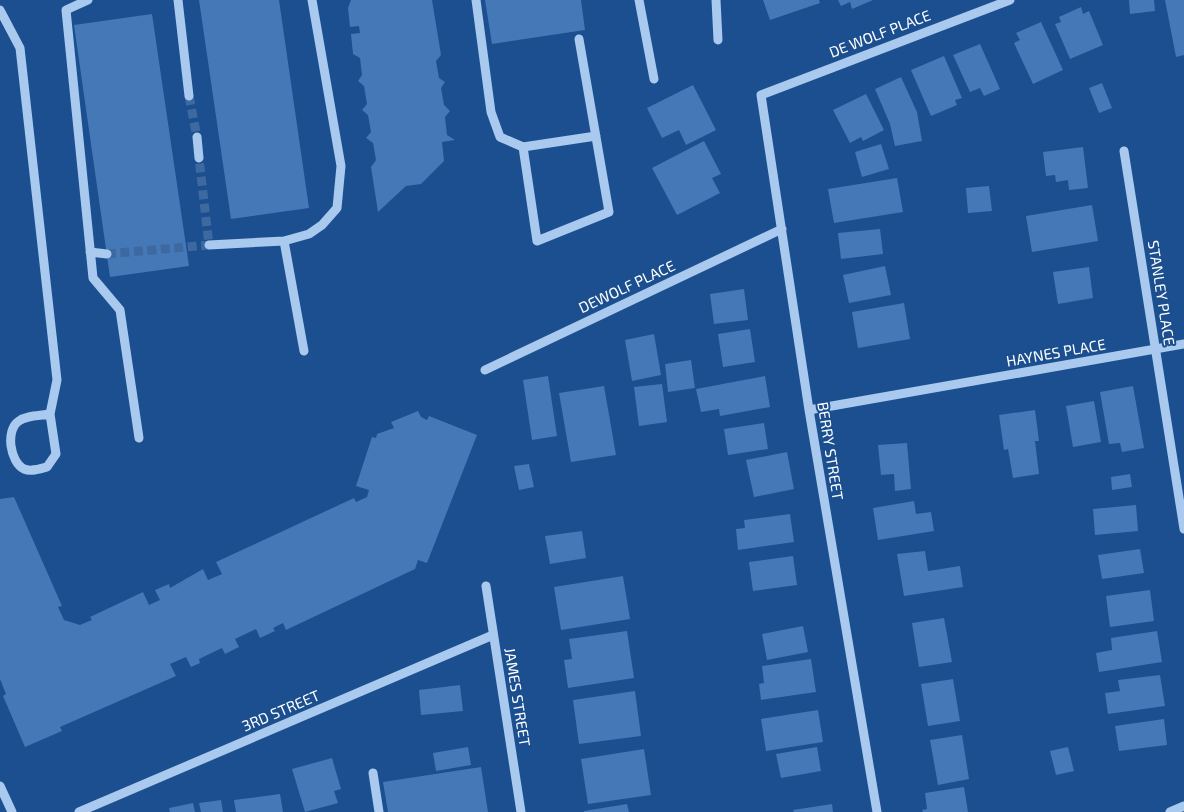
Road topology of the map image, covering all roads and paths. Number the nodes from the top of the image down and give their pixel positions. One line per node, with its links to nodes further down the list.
1 (88, 0): 22 (street)
2 (178, 0): 13 (street)
3 (312, 0): 20 (street)
4 (476, 0): 16 (street)
5 (639, 0): 11 (street)
6 (716, 0): 10 (street)
7 (1010, 0): 12 (street, DE WOLF PLACE)
8 (0, 10): 29 (street)
9 (579, 39): 14 (street)
10 (718, 40)
11 (654, 79)
12 (761, 94): 19 (street, BERRY STREET)
13 (189, 96)
14 (596, 136): 16 (street); 16 (street)
15 (197, 137): 18 (street)
16 (523, 148)
17 (1124, 151): 25 (street, STANLEY PLACE)
18 (199, 158)
19 (782, 229): 27 (street, DEWOLF PLACE); 28 (street, BERRY STREET)
20 (284, 241): 21 (street); 26 (street)
21 (209, 244)
22 (90, 252): 23 (street); 30 (street)
23 (108, 254)
24 (1184, 344): 25 (street, HAYNES PLACE)
25 (1156, 349): 28 (street, HAYNES PLACE); 31 (street, STANLEY PLACE)
26 (304, 351)
27 (485, 370)
28 (810, 410): 41 (street, BERRY STREET)
29 (50, 414): 29 (street)
30 (139, 438)
31 (1184, 529)
32 (486, 586): 33 (street, JAMES STREET)
33 (493, 635): 38 (street, 3RD STREET); 40 (street, JAMES STREET)
34 (373, 773): 39 (street)
35 (0, 786): 37 (street)
36 (1184, 806): 42 (street)
37 (12, 812)
38 (79, 812)
39 (378, 812)
40 (521, 812)
41 (876, 812)
42 (1170, 812)

